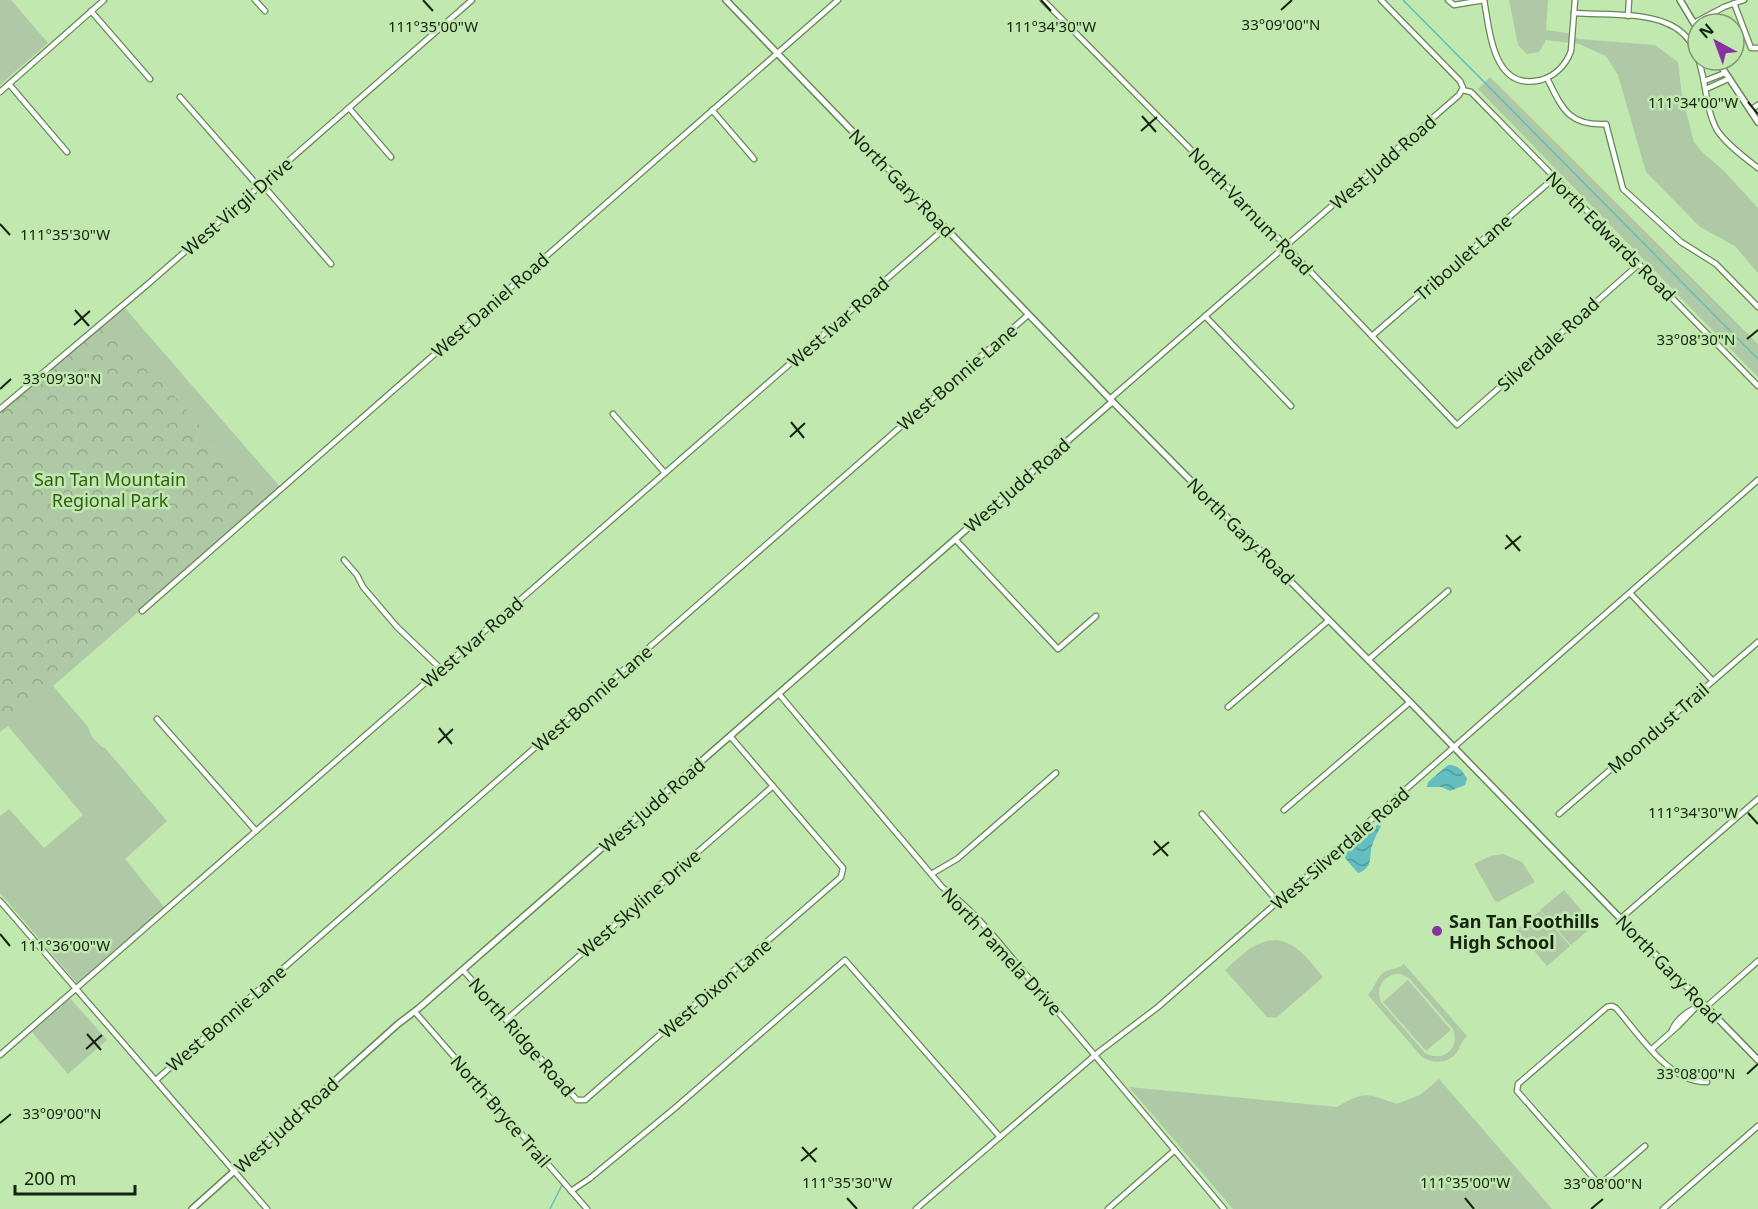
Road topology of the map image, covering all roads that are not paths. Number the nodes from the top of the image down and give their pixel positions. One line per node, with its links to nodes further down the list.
1 (105, 0): 14 (street)
2 (255, 0): 15 (street)
3 (472, 0): 32 (street, West Virgil Drive)
4 (726, 0): 20 (street, North Gary Road)
5 (838, 0): 20 (street, West Daniel Road)
6 (1043, 0): 43 (street, North Varnum Road)
7 (1381, 0): 27 (street, North Edwards Road)
8 (1448, 0): 9 (street)
9 (1484, 0): 23 (street)
10 (1575, 0): 17 (street)
11 (1629, 0): 18 (street)
12 (1744, 0): 13 (street)
13 (1734, 3): 16 (street); 19 (street)
14 (92, 11): 24 (street); 26 (street)
15 (265, 11)
16 (1716, 12)
17 (1574, 13): 18 (street); 23 (street)
18 (1628, 16): 25 (street)
19 (1755, 48)
20 (777, 53): 33 (street, West Daniel Road); 42 (street, North Gary Road)
21 (1724, 72): 22 (street)
22 (1727, 76): 25 (street); 28 (street); 34 (street)
23 (1547, 78): 46 (street)
24 (150, 79)
25 (1704, 81): 28 (street)
26 (9, 84): 29 (street); 36 (street)
27 (1463, 89): 40 (street, North Edwards Road); 43 (street, West Judd Road)
28 (1706, 89): 39 (street)
29 (0, 92)
30 (180, 97): 41 (street)
31 (1758, 105): 34 (street)
32 (349, 108): 37 (street); 41 (street, West Virgil Drive)
33 (712, 110): 38 (street); 62 (street, West Daniel Road)
34 (1750, 110): 35 (street)
35 (1758, 123)
36 (67, 152)
37 (392, 157)
38 (754, 159)
39 (1758, 168)
40 (1554, 178): 45 (street, North Edwards Road); 49 (street, Triboulet Lane)
41 (260, 186): 44 (street); 53 (street, West Virgil Drive)
42 (945, 228): 47 (street, North Gary Road); 56 (street, West Ivar Road)
43 (1286, 246): 48 (street, West Judd Road); 49 (street, North Varnum Road)
44 (331, 264)
45 (1639, 264): 50 (street, North Edwards Road); 55 (street, Silverdale Road)
46 (1758, 307)
47 (1028, 315): 51 (street, North Gary Road); 96 (street, West Bonnie Lane)
48 (1205, 316): 51 (street, West Judd Road); 52 (street)
49 (1372, 336): 55 (street, North Varnum Road)
50 (1758, 386)
51 (1111, 401): 58 (street, West Judd Road); 64 (street, North Gary Road)
52 (1291, 406)
53 (0, 409)
54 (613, 414): 56 (street)
55 (1457, 425)
56 (665, 473): 67 (street, West Ivar Road)
57 (1758, 480): 61 (street, West Silverdale Road)
58 (955, 539): 63 (street); 69 (street, West Judd Road)
59 (344, 560): 67 (street)
60 (1448, 591): 66 (street)
61 (1630, 593): 68 (street); 74 (street, West Silverdale Road)
62 (142, 611)
63 (1096, 616)
64 (1329, 620): 66 (street, North Gary Road); 71 (street)
65 (1758, 642): 68 (street, Moondust Trail)
66 (1368, 660): 70 (street, North Gary Road)
67 (441, 669): 81 (street, West Ivar Road)
68 (1713, 681): 80 (street, Moondust Trail)
69 (779, 694): 73 (street, West Judd Road); 82 (street, North Pamela Drive)
70 (1410, 702): 74 (street, North Gary Road); 78 (street)
71 (1228, 707)
72 (157, 719): 81 (street)
73 (730, 736): 76 (street); 87 (street, West Judd Road)
74 (1454, 748): 84 (street, West Silverdale Road); 85 (street, North Gary Road)
75 (1056, 773): 82 (street)
76 (772, 786): 91 (street, West Skyline Drive); 98 (street, West Dixon Lane)
77 (1758, 798): 85 (street)
78 (1284, 810)
79 (1202, 814): 84 (street)
80 (1559, 814)
81 (256, 831): 88 (street, West Ivar Road)
82 (933, 873): 94 (street, North Pamela Drive)
83 (0, 901): 88 (street)
84 (1278, 902): 94 (street, West Silverdale Road)
85 (1620, 919): 89 (street, North Gary Road)
86 (1757, 963): 89 (street)
87 (463, 970): 90 (street, West Judd Road); 91 (street, North Ridge Road)
88 (77, 988): 93 (street, West Ivar Road); 96 (street)
89 (1704, 1005): 92 (street); 95 (street, North Gary Road)
90 (415, 1012): 103 (street, West Judd Road); 104 (street, North Bryce Trail)
91 (506, 1020): 98 (street, North Ridge Road)
92 (1652, 1049): 97 (street); 101 (street)
93 (0, 1055)
94 (1095, 1055): 100 (street, West Silverdale Road); 102 (street, North Pamela Drive)
95 (1758, 1060)
96 (156, 1080): 103 (street)
97 (1707, 1082)
98 (582, 1101)
99 (1758, 1126): 111 (street)
100 (1000, 1137): 104 (street); 108 (street, West Silverdale Road)
101 (1645, 1146)
102 (1175, 1150): 109 (street); 110 (street, North Pamela Drive)
103 (235, 1171): 105 (street, West Judd Road); 106 (street)
104 (571, 1191): 107 (street, North Bryce Trail)
105 (192, 1209)
106 (267, 1209)
107 (587, 1209)
108 (916, 1209)
109 (1108, 1209)
110 (1224, 1209)
111 (1663, 1209)

